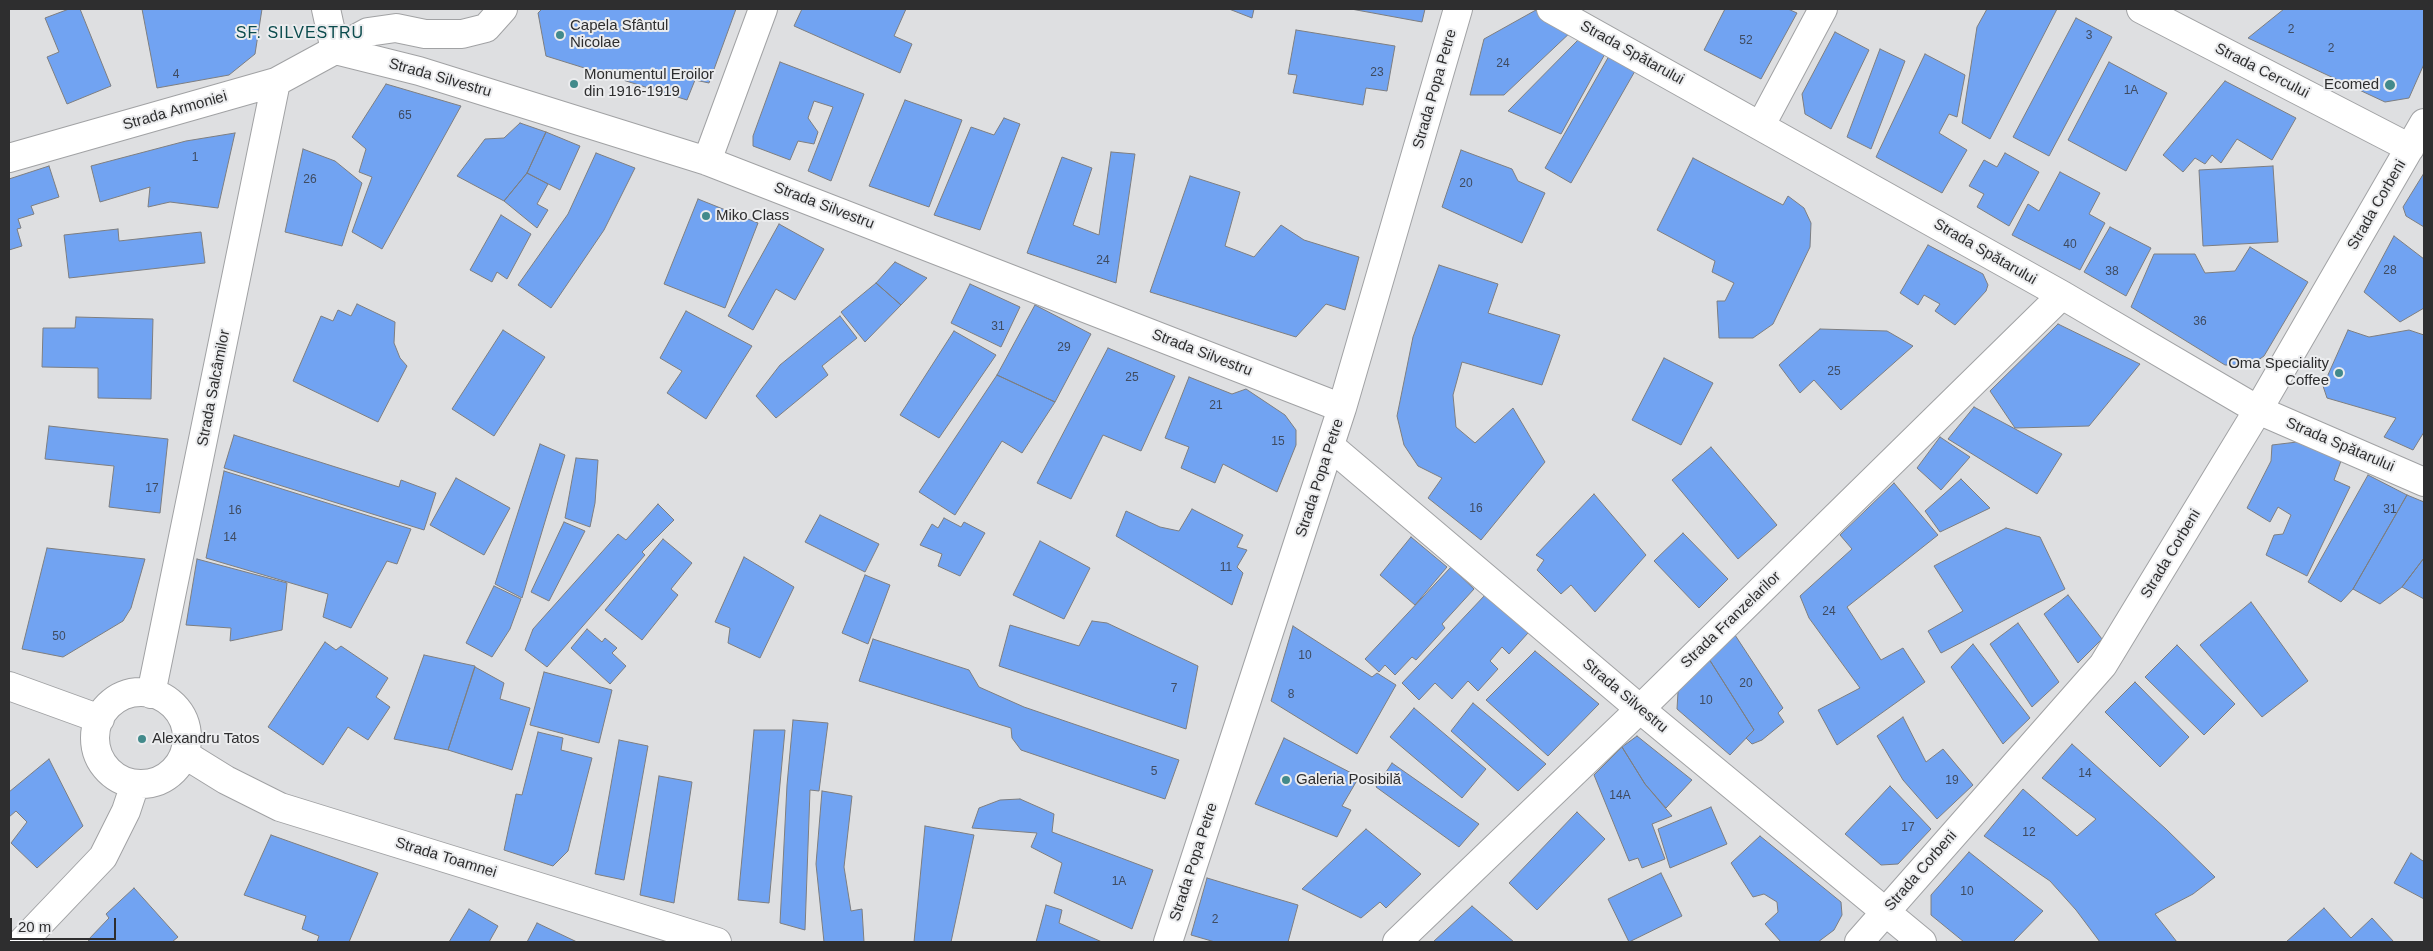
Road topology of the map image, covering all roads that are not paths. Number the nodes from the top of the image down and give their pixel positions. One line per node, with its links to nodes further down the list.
1 (326, 9): 8 (street)
2 (502, 9): 8 (street, Strada Armoniei)
3 (763, 9): 14 (street)
4 (1458, 9): 16 (street, Strada Popa Petre)
5 (1551, 9): 11 (street, Strada Spătarului)
6 (1823, 9): 11 (street)
7 (2141, 9): 12 (street, Strada Cercului)
8 (335, 50): 9 (street, Strada Armoniei); 14 (street, Strada Silvestru)
9 (276, 82): 13 (street, Strada Armoniei); 21 (street, Strada Salcâmilor)
10 (2424, 123): 12 (street, Strada Corbeni)
11 (1761, 125): 15 (street, Strada Spătarului)
12 (2410, 148): 17 (street, Strada Corbeni)
13 (9, 158)
14 (707, 160): 16 (street, Strada Silvestru)
15 (2062, 296): 17 (street, Strada Spătarului); 22 (street, Strada Franzelarilor)
16 (1342, 408): 18 (street, Strada Popa Petre)
17 (2258, 410): 19 (street, Strada Spătarului); 26 (street, Strada Corbeni)
18 (1330, 446): 22 (street, Strada Silvestru); 29 (street, Strada Popa Petre)
19 (2424, 482)
20 (9, 686): 23 (street)
21 (151, 694): 23 (street); 24 (street)
22 (1640, 709): 26 (street, Strada Silvestru); 30 (street, Strada Franzelarilor)
23 (100, 719): 25 (street)
24 (184, 754): 25 (street); 28 (street, Strada Toamnei)
25 (135, 784): 27 (street)
26 (1885, 912): 31 (street, Strada Corbeni); 32 (street, Strada Silvestru)
27 (22, 942)
28 (717, 942)
29 (1168, 942)
30 (1397, 942)
31 (1859, 942)
32 (1922, 942)

